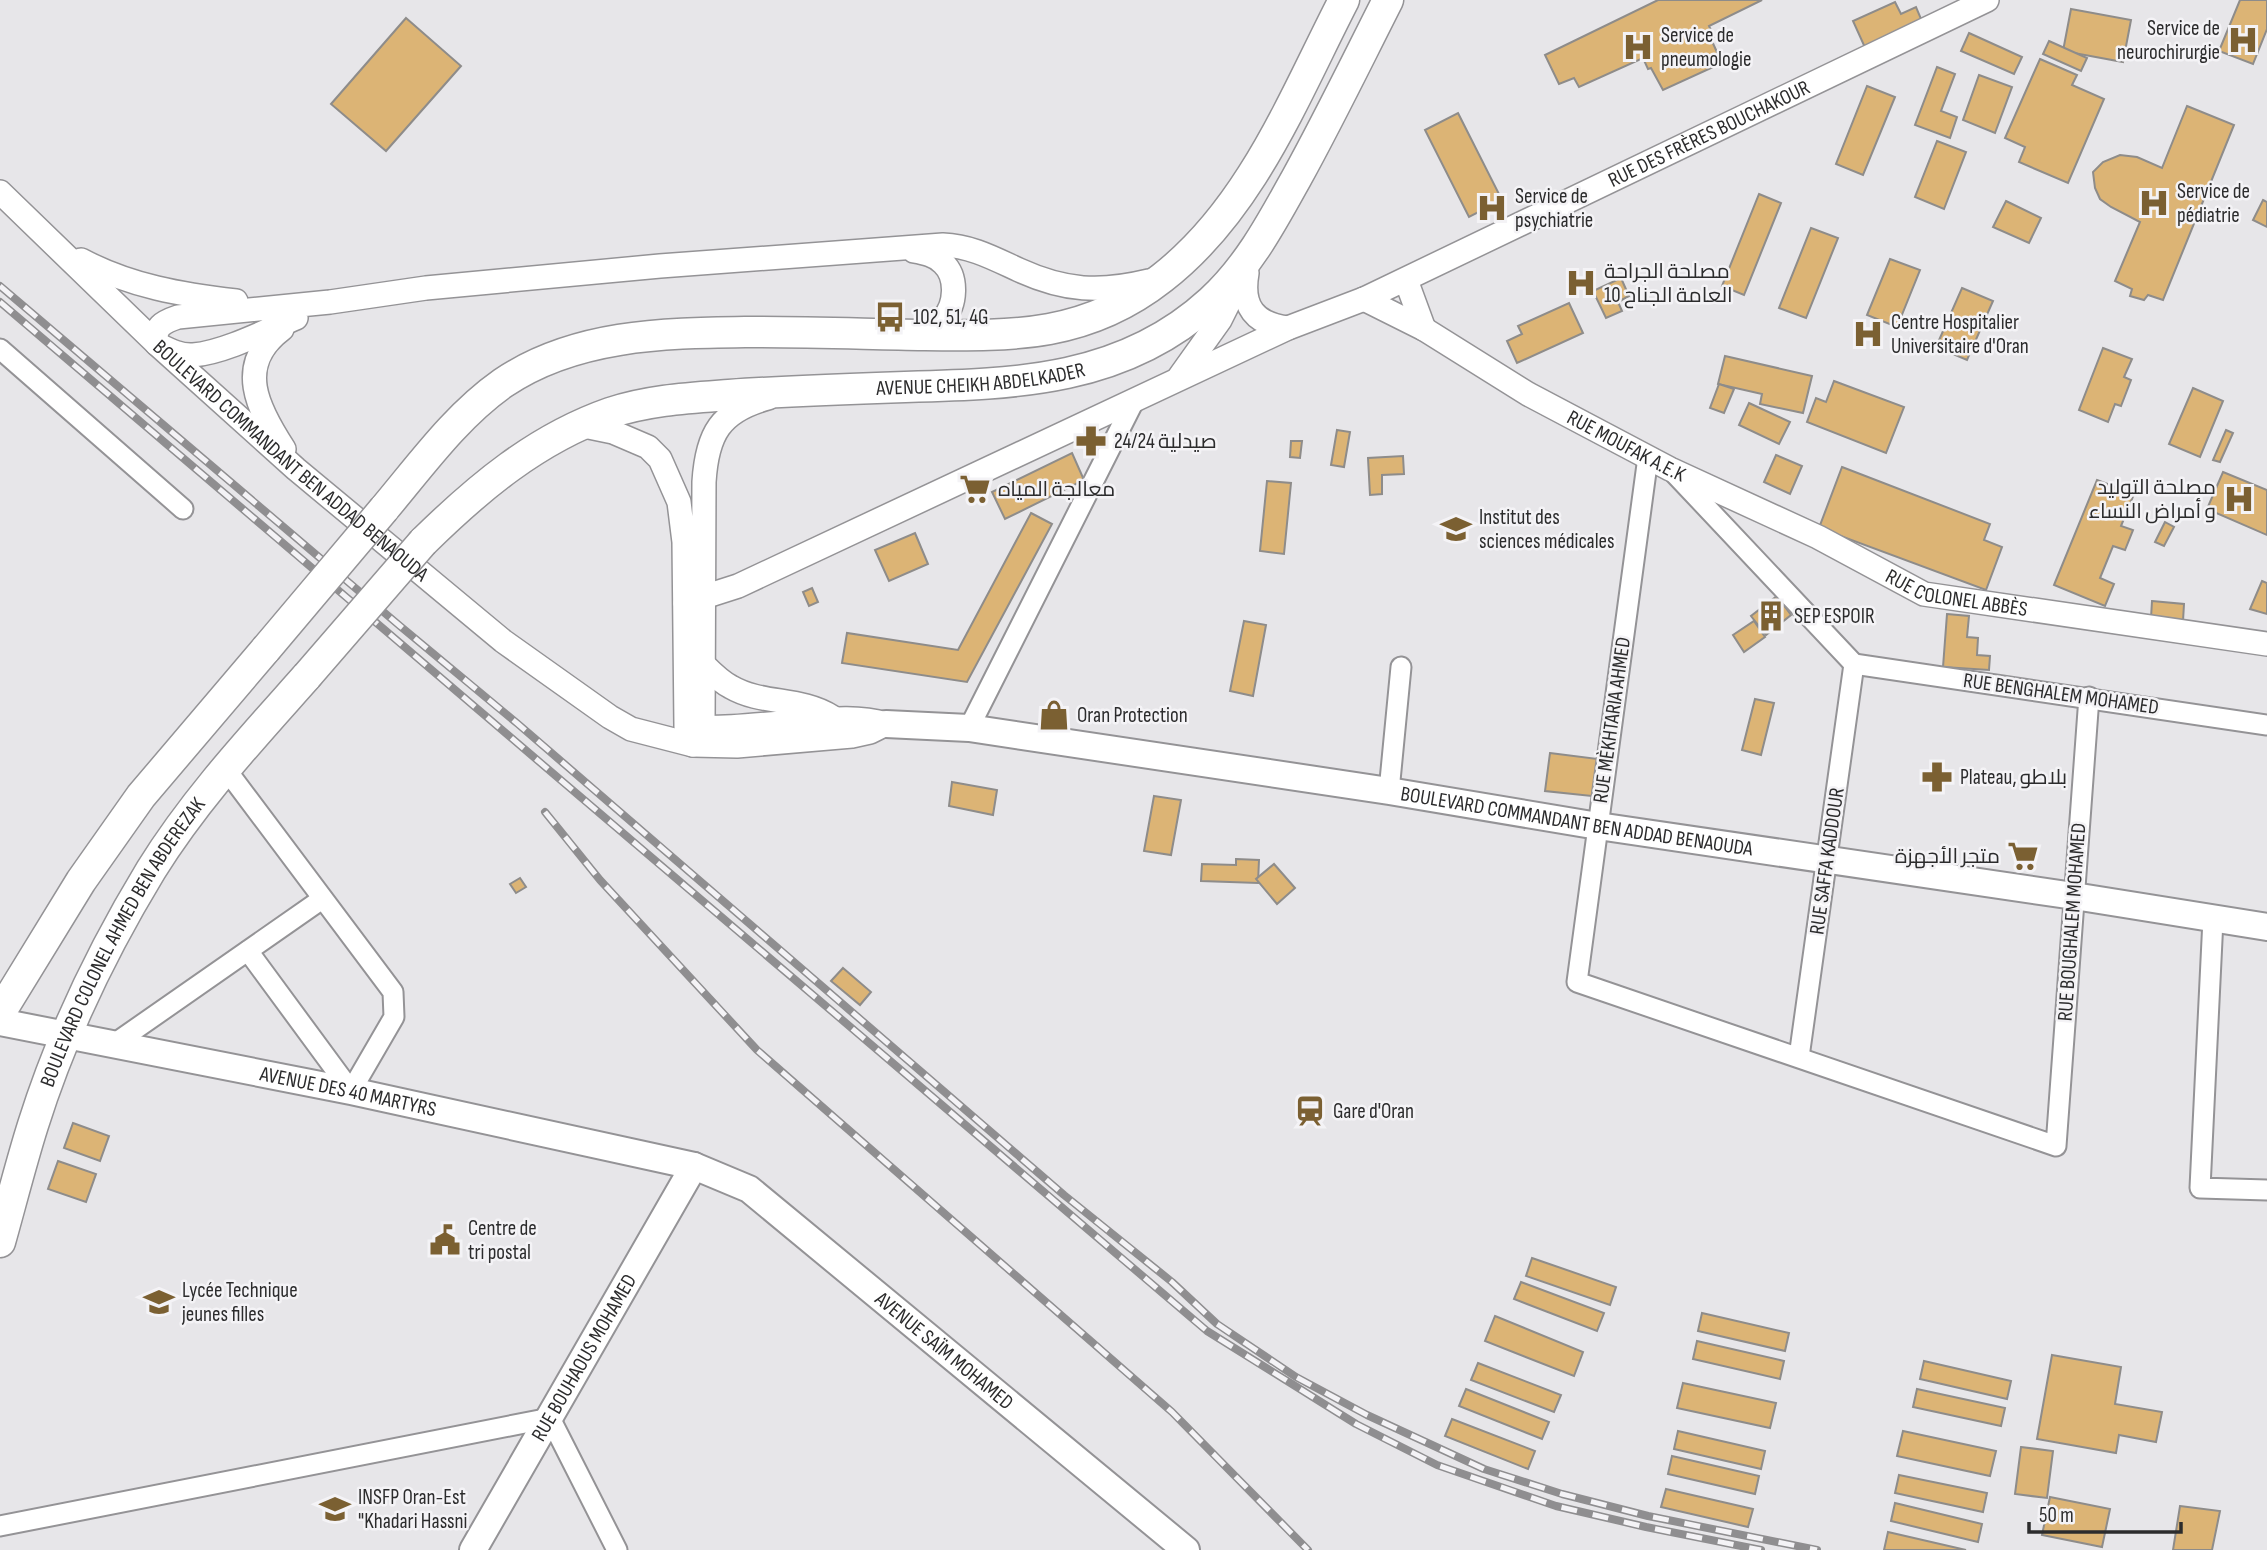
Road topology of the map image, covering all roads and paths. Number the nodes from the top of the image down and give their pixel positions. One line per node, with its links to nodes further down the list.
1 (1343, 0): 8 (main road, AVENUE CHEIKH ABDELKADER)
2 (1388, 0): 7 (main road, AVENUE CHEIKH ABDELKADER)
3 (1987, 0): 9 (street, RUE DES FRÈRES BOUCHAKOUR)
4 (0, 192): 5 (street, BOULEVARD COMMANDANT BEN ADDAD BENAOUDA)
5 (61, 249): 11 (street); 16 (street, BOULEVARD COMMANDANT BEN ADDAD BENAOUDA)
6 (907, 249): 8 (street); 11 (street); 15 (street)
7 (1250, 258): 13 (street); 18 (street); 19 (main road, AVENUE CHEIKH ABDELKADER)
8 (1162, 278): 15 (main road, AVENUE CHEIKH ABDELKADER)
9 (1406, 280): 10 (street, RUE DES FRÈRES BOUCHAKOUR); 14 (street)
10 (1364, 299): 13 (street, RUE DES FRÈRES BOUCHAKOUR); 14 (street, RUE MOUFAK A.E.K)
11 (330, 302): 12 (street); 16 (street)
12 (296, 318): 16 (street); 23 (street)
13 (1288, 328): 18 (street)
14 (1424, 329): 22 (street, RUE MOUFAK A.E.K)
15 (913, 335): 49 (main road, AVENUE CHEIKH ABDELKADER, bridge)
16 (157, 345): 23 (street, BOULEVARD COMMANDANT BEN ADDAD BENAOUDA)
17 (0, 349): 25 (street)
18 (1175, 381): 20 (street)
19 (795, 390): 21 (main road, AVENUE CHEIKH ABDELKADER); 27 (street)
20 (1134, 401): 26 (street); 38 (street)
21 (579, 425): 27 (street); 33 (main road, AVENUE CHEIKH ABDELKADER, bridge)
22 (1648, 457): 24 (street, RUE MOUFAK A.E.K); 42 (street, RUE MÈKHTARIA AHMED)
23 (296, 469): 39 (street, BOULEVARD COMMANDANT BEN ADDAD BENAOUDA)
24 (1670, 469): 29 (street, RUE COLONEL ABBÈS); 30 (street, RUE MOUFAK A.E.K)
25 (184, 509)
26 (747, 582): 27 (street); 28 (street)
27 (694, 600): 28 (street); 39 (street)
28 (704, 627): 31 (street)
29 (2267, 644)
30 (1854, 664): 34 (street, RUE BENGHALEM MOHAMED); 43 (street, RUE SAFFA KADDOUR)
31 (705, 666): 35 (street); 39 (street)
32 (1401, 667): 41 (street)
33 (307, 676): 40 (main road, BOULEVARD COLONEL AHMED BEN ABDEREZAK)
34 (2089, 697): 37 (street, RUE BENGHALEM MOHAMED); 44 (street, RUE BOUGHALEM MOHAMED)
35 (835, 719): 36 (street, BOULEVARD COMMANDANT BEN ADDAD BENAOUDA); 39 (street, BOULEVARD COMMANDANT BEN ADDAD BENAOUDA)
36 (886, 724): 38 (main road, BOULEVARD COMMANDANT BEN ADDAD BENAOUDA); 39 (street, BOULEVARD COMMANDANT BEN ADDAD BENAOUDA)
37 (2267, 725)
38 (969, 728): 41 (main road, BOULEVARD COMMANDANT BEN ADDAD BENAOUDA)
39 (694, 733)
40 (225, 768): 45 (street); 51 (main road, BOULEVARD COLONEL AHMED BEN ABDEREZAK)
41 (1389, 791): 42 (main road, BOULEVARD COMMANDANT BEN ADDAD BENAOUDA)
42 (1598, 826): 43 (main road, BOULEVARD COMMANDANT BEN ADDAD BENAOUDA); 53 (street, RUE MÈKHTARIA AHMED)
43 (1828, 859): 44 (main road, BOULEVARD COMMANDANT BEN ADDAD BENAOUDA); 53 (street, RUE SAFFA KADDOUR)
44 (2074, 896): 46 (main road, BOULEVARD COMMANDANT BEN ADDAD BENAOUDA); 53 (street, RUE BOUGHALEM MOHAMED)
45 (322, 900): 48 (street); 54 (street)
46 (2213, 919): 47 (main road, BOULEVARD COMMANDANT BEN ADDAD BENAOUDA); 56 (street)
47 (2267, 927)
48 (248, 951): 52 (street); 54 (street)
49 (0, 1013)
50 (0, 1022): 51 (main road, AVENUE DES 40 MARTYRS)
51 (67, 1035): 52 (main road, AVENUE DES 40 MARTYRS); 57 (main road, BOULEVARD COLONEL AHMED BEN ABDEREZAK)
52 (114, 1045): 54 (main road, AVENUE DES 40 MARTYRS)
53 (1799, 1057)
54 (351, 1091): 55 (main road, AVENUE DES 40 MARTYRS)
55 (694, 1166): 58 (main road, RUE BOUHAOUS MOHAMED); 62 (main road, AVENUE SAÏM MOHAMED)
56 (2267, 1190)
57 (0, 1242)
58 (550, 1418): 59 (street); 60 (main road, RUE BOUHAOUS MOHAMED); 61 (street)
59 (0, 1526)
60 (473, 1550)
61 (617, 1550)
62 (1186, 1550)

